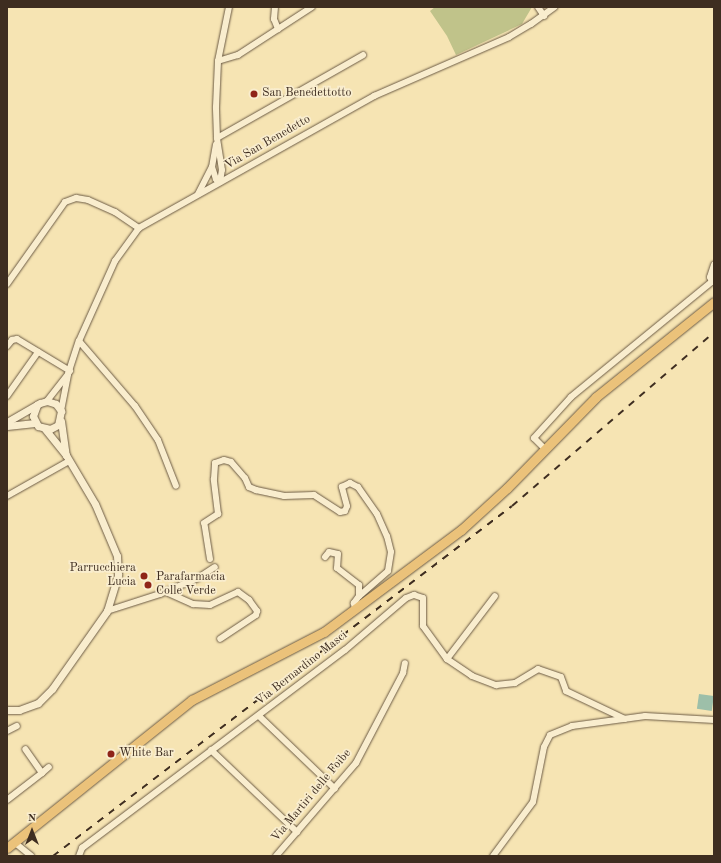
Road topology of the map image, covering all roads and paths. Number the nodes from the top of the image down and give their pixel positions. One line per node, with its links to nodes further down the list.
1 (229, 7): 10 (street)
2 (275, 7): 8 (street)
3 (312, 7): 8 (street)
4 (538, 7): 7 (street)
5 (554, 7): 7 (street, Via San Benedetto)
6 (559, 7): 7 (street)
7 (544, 16): 14 (street, Via San Benedetto)
8 (278, 29): 10 (street)
9 (363, 55): 11 (street)
10 (218, 61): 11 (street)
11 (217, 138): 12 (street); 13 (street)
12 (221, 165): 14 (street); 15 (street)
13 (212, 167): 15 (street); 16 (street)
14 (237, 172): 15 (street, Via San Benedetto)
15 (220, 182): 16 (street, Via San Benedetto)
16 (197, 196): 17 (street, Via San Benedetto)
17 (139, 228): 20 (street); 22 (street, Via San Benedetto)
18 (714, 265): 19 (street)
19 (713, 281): 35 (street)
20 (7, 284)
21 (714, 302): 35 (main road)
22 (80, 342): 25 (street, Via San Benedetto); 37 (street)
23 (7, 346): 24 (street)
24 (38, 352): 25 (street); 26 (street)
25 (69, 372): 27 (street); 29 (street)
26 (7, 396)
27 (47, 401): 28 (street); 29 (street)
28 (37, 405): 31 (street); 32 (street)
29 (61, 411): 30 (street)
30 (61, 421): 34 (street); 36 (street)
31 (7, 422)
32 (35, 423): 33 (street); 34 (street)
33 (7, 426)
34 (45, 429): 36 (street)
35 (544, 448): 45 (main road)
36 (68, 458): 38 (street); 46 (street)
37 (176, 486)
38 (7, 496)
39 (325, 557): 43 (street)
40 (210, 559): 43 (street)
41 (215, 567): 42 (street)
42 (166, 592): 46 (street); 47 (street)
43 (359, 596): 45 (street)
44 (495, 596): 48 (street)
45 (355, 610): 63 (main road)
46 (107, 611): 50 (street)
47 (220, 639)
48 (446, 659): 51 (street, Via Bernardino Masci); 52 (street)
49 (405, 663): 60 (street, Via Martiri delle Foibe)
50 (7, 710)
51 (259, 716): 57 (street, Via Bernardino Masci); 60 (street)
52 (625, 719): 53 (street); 67 (street)
53 (714, 720)
54 (17, 726): 55 (street)
55 (7, 730)
56 (24, 749): 59 (street)
57 (210, 750): 62 (street); 65 (street, Via Bernardino Masci)
58 (48, 767): 59 (street)
59 (42, 773): 61 (street)
60 (335, 789): 62 (street, Via Martiri delle Foibe)
61 (7, 800)
62 (297, 832): 66 (street, Via Martiri delle Foibe)
63 (10, 845): 64 (street)
64 (31, 856)
65 (79, 856)
66 (276, 856)
67 (493, 856)

